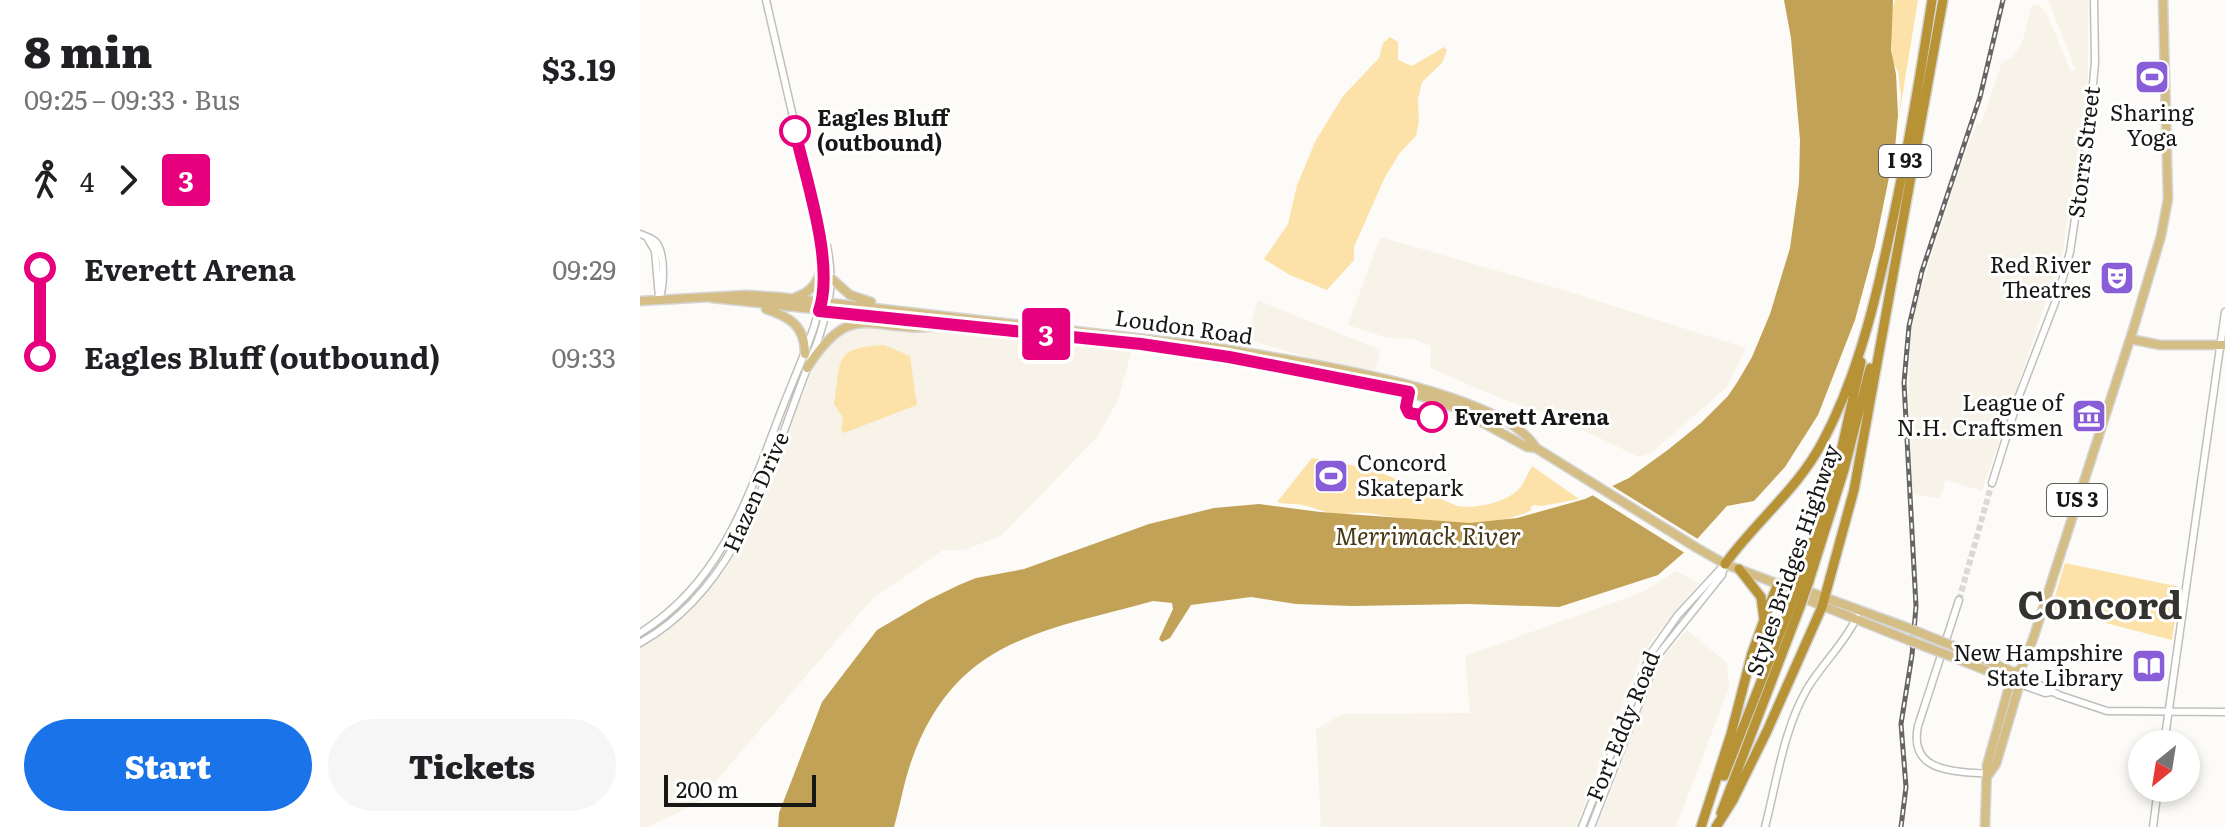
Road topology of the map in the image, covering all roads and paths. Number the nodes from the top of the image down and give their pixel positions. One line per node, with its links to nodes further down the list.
1 (766, 0): 7 (street)
2 (1932, 0): 19 (highway, I 93)
3 (1943, 0): 12 (highway, I 93)
4 (2094, 0): 26 (street, Storrs Street)
5 (2163, 0): 21 (main road, US 3)
6 (643, 235): 13 (street)
7 (822, 242): 8 (street); 9 (street)
8 (823, 267): 11 (main road); 16 (street)
9 (832, 279): 16 (street); 18 (main road)
10 (712, 298): 11 (main road, Loudon Road); 13 (main road, Loudon Road); 15 (main road, Loudon Road)
11 (792, 299): 16 (main road, Loudon Road)
12 (1890, 299): 29 (highway, Styles Bridges Highway / I 93); 32 (highway)
13 (659, 300): 14 (main road, Loudon Road)
14 (640, 301)
15 (750, 304): 16 (main road, Loudon Road); 23 (main road)
16 (824, 307): 18 (main road, Loudon Road); 20 (main road, Loudon Road); 23 (street, Hazen Drive); 24 (street, Hazen Drive)
17 (2225, 312): 22 (street)
18 (930, 314): 25 (main road, Loudon Road)
19 (1870, 319): 27 (highway); 29 (highway, Styles Bridges Highway / I 93)
20 (949, 324): 24 (main road); 25 (main road, Loudon Road)
21 (2130, 339): 22 (main road); 39 (main road, US 3)
22 (2223, 345): 41 (street)
23 (805, 354): 37 (street, Hazen Drive)
24 (807, 368): 38 (street, Hazen Drive)
25 (1536, 448): 27 (main road, Loudon Road)
26 (1992, 483)
27 (1725, 564): 28 (main road, Loudon Road); 45 (street, Fort Eddy Road); 46 (street, Fort Eddy Road)
28 (1739, 569): 30 (main road, Loudon Road); 35 (highway)
29 (1805, 580): 33 (highway, Styles Bridges Highway / I 93, bridge)
30 (1778, 584): 32 (main road, Loudon Road); 35 (highway)
31 (1959, 600): 43 (street)
32 (1824, 602): 34 (main road, Loudon Road); 36 (main road, Loudon Road); 48 (highway)
33 (1796, 606): 47 (highway, Styles Bridges Highway / I 93); 48 (highway, Styles Bridges Highway / I 93)
34 (1861, 610): 36 (street); 39 (main road, Loudon Road, bridge)
35 (1764, 620): 47 (highway)
36 (1856, 620): 39 (main road, Loudon Road, bridge); 49 (street)
37 (640, 633)
38 (640, 643)
39 (2018, 676): 41 (street); 43 (main road, US 3)
40 (2225, 712): 41 (street)
41 (2168, 713): 42 (street)
42 (2166, 730)
43 (1989, 774): 50 (main road, US 3)
44 (2156, 802): 51 (street)
45 (1582, 827)
46 (1591, 827)
47 (1702, 827)
48 (1716, 827)
49 (1765, 827)
50 (1985, 827)
51 (2153, 827)

